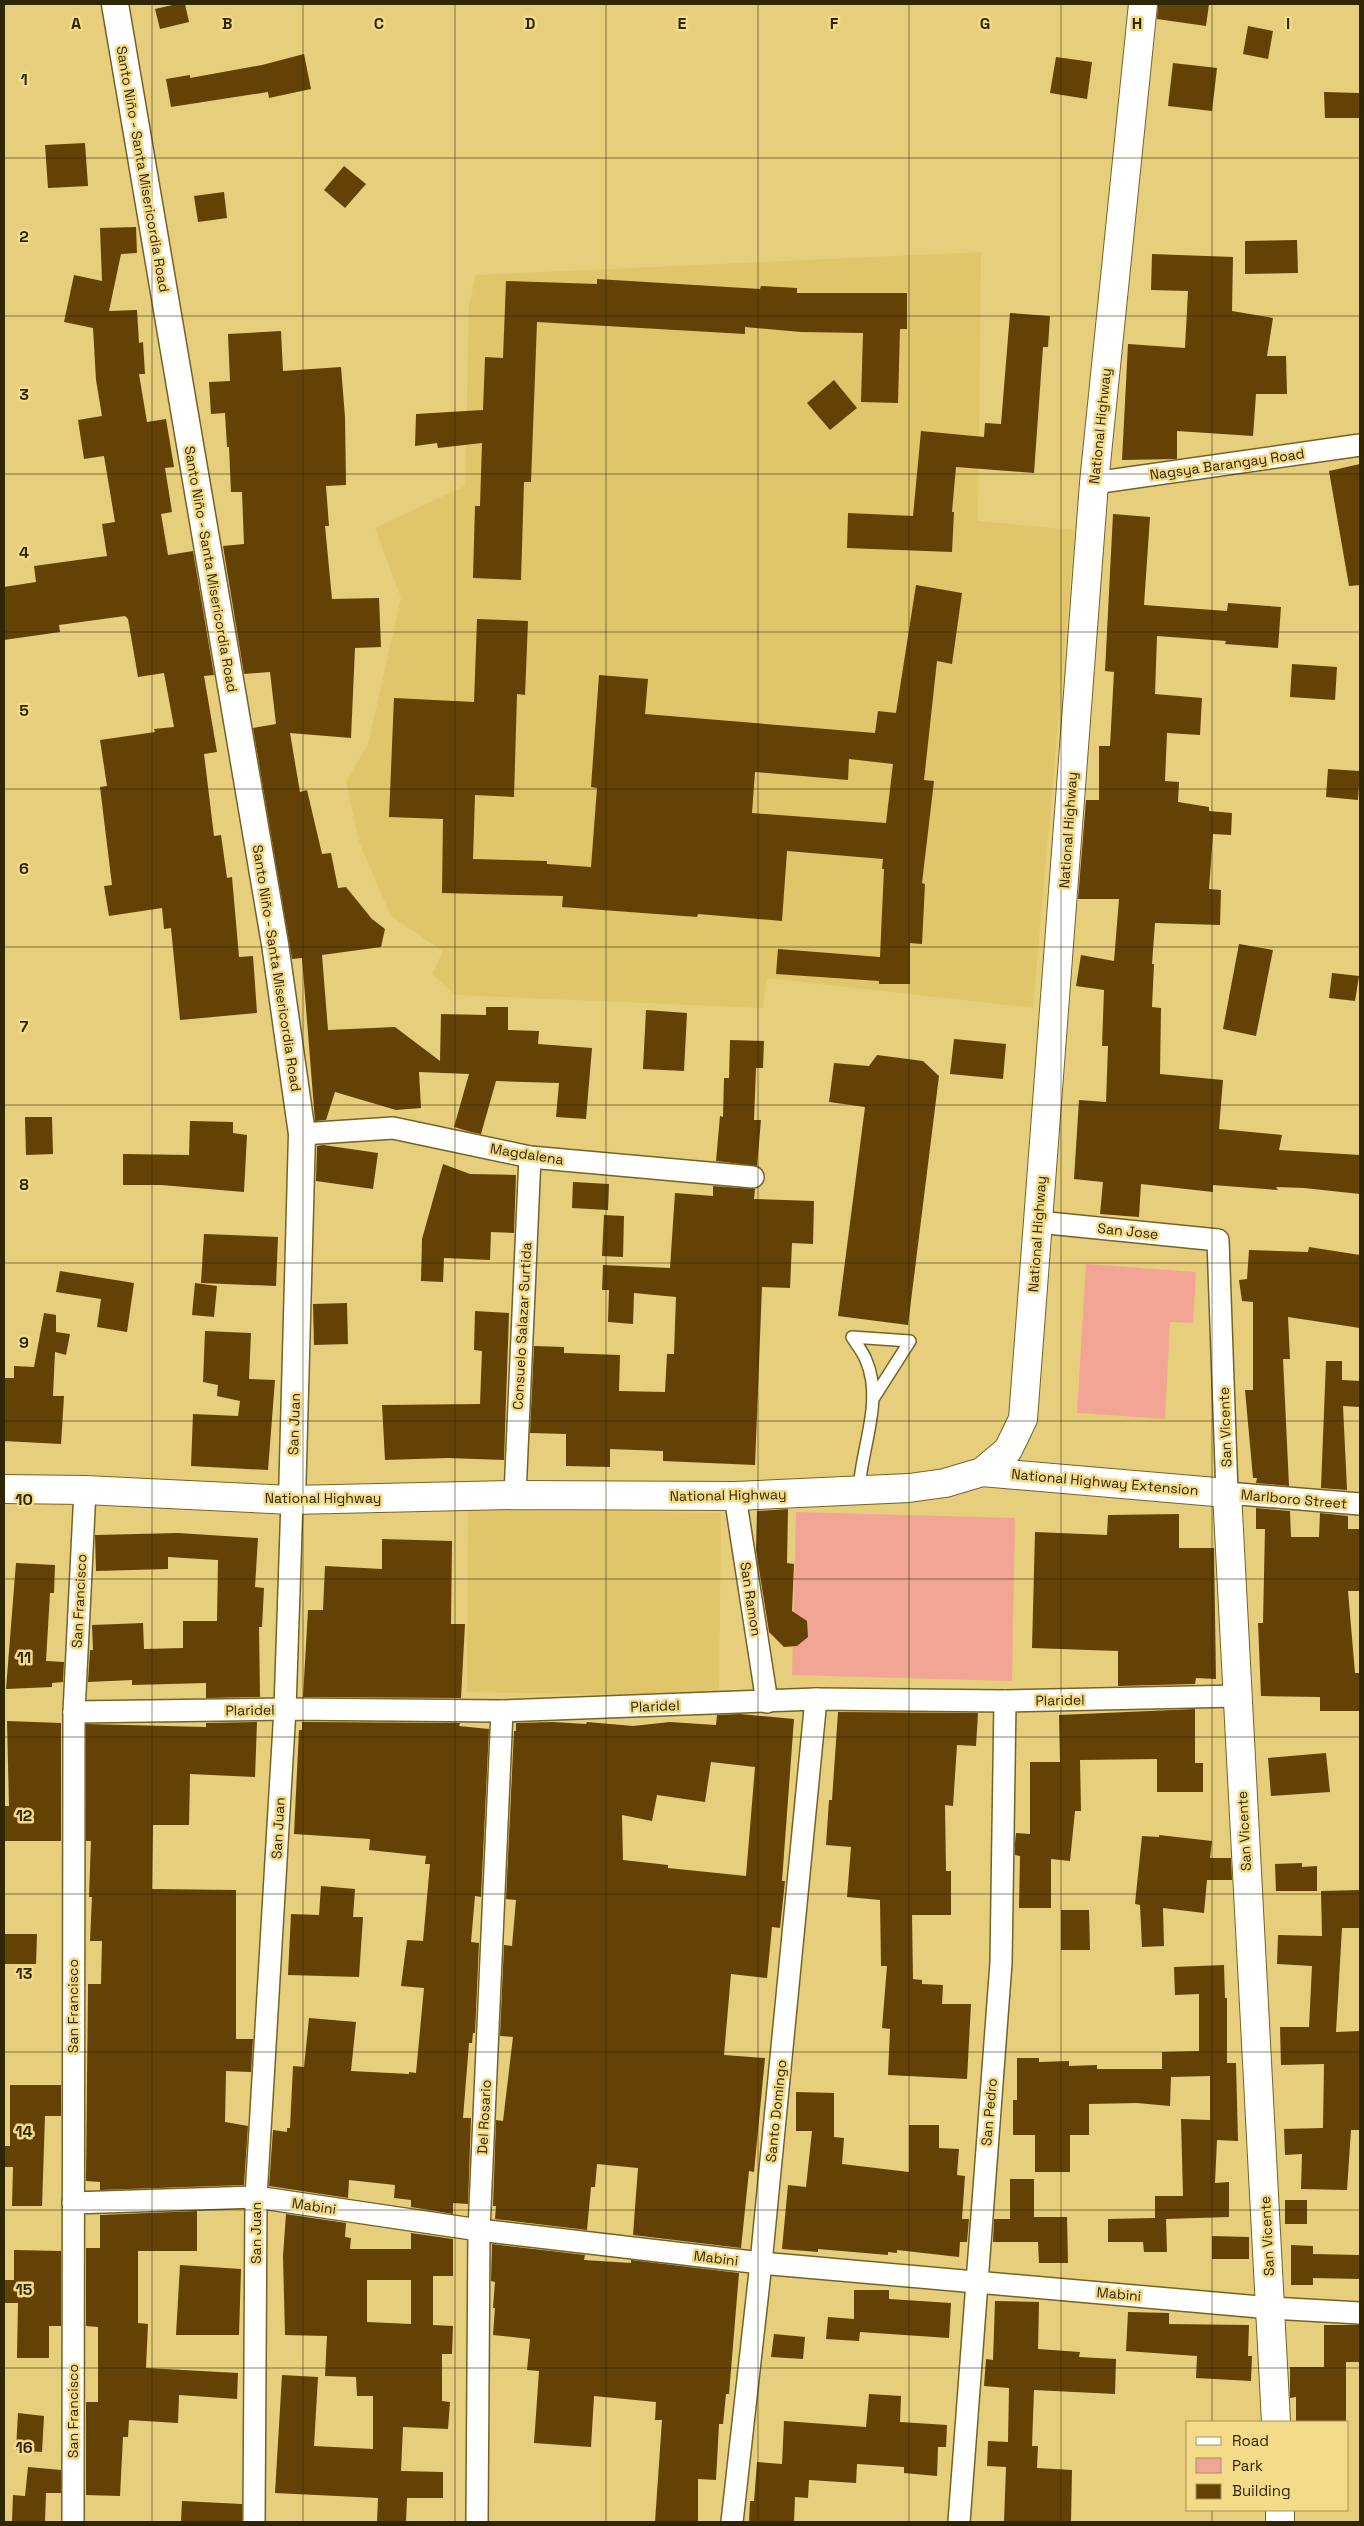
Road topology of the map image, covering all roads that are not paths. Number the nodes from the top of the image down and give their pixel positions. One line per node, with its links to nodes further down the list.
1 (115, 4): 5 (street, Santo Niño - Santa Misericordia Road)
2 (1143, 4): 4 (main road, National Highway)
3 (1360, 445): 4 (street, Nagsya Barangay Road)
4 (1094, 483): 8 (main road, National Highway)
5 (302, 1134): 6 (street, Magdalena); 18 (street, San Juan)
6 (530, 1157): 7 (street, Magdalena); 16 (street, Consuelo Salazar Surtida)
7 (753, 1177)
8 (1038, 1222): 9 (street, San Jose); 11 (main road, National Highway)
9 (1218, 1240): 15 (street, San Vicente)
10 (873, 1399): 10 (lane); 14 (lane)
11 (982, 1472): 14 (main road, National Highway); 15 (main road, National Highway Extension)
12 (4, 1489): 13 (main road, National Highway)
13 (84, 1490): 18 (main road, National Highway); 25 (street, San Francisco)
14 (859, 1490): 17 (main road, National Highway)
15 (1227, 1493): 19 (street, Marlboro Street); 20 (main road, San Vicente)
16 (515, 1495): 17 (main road, National Highway); 18 (main road, National Highway)
17 (735, 1496): 23 (street, San Ramon)
18 (292, 1500): 24 (street, San Juan)
19 (1360, 1504)
20 (1237, 1696): 22 (street, Plaridel); 32 (main road, San Vicente)
21 (816, 1699): 22 (street, Plaridel); 23 (street, Plaridel); 30 (street, Santo Domingo)
22 (1005, 1701): 31 (street, San Pedro)
23 (766, 1702): 26 (street, Plaridel)
24 (285, 1710): 25 (street, Plaridel); 26 (street, Plaridel); 27 (street, San Juan)
25 (74, 1712): 28 (street, San Francisco)
26 (502, 1712): 29 (street, Del Rosario)
27 (256, 2197): 28 (street, Mabini); 29 (street, Mabini); 36 (street, San Juan)
28 (73, 2203): 35 (street, San Francisco)
29 (479, 2230): 30 (street, Mabini); 37 (street, Del Rosario)
30 (761, 2263): 31 (street, Mabini); 38 (street, Santo Domingo)
31 (976, 2281): 32 (street, Mabini); 39 (street, San Pedro)
32 (1271, 2308): 33 (street, Mabini); 34 (main road, San Vicente)
33 (1360, 2313)
34 (1276, 2421)
35 (73, 2522)
36 (254, 2522)
37 (477, 2522)
38 (732, 2522)
39 (959, 2522)

